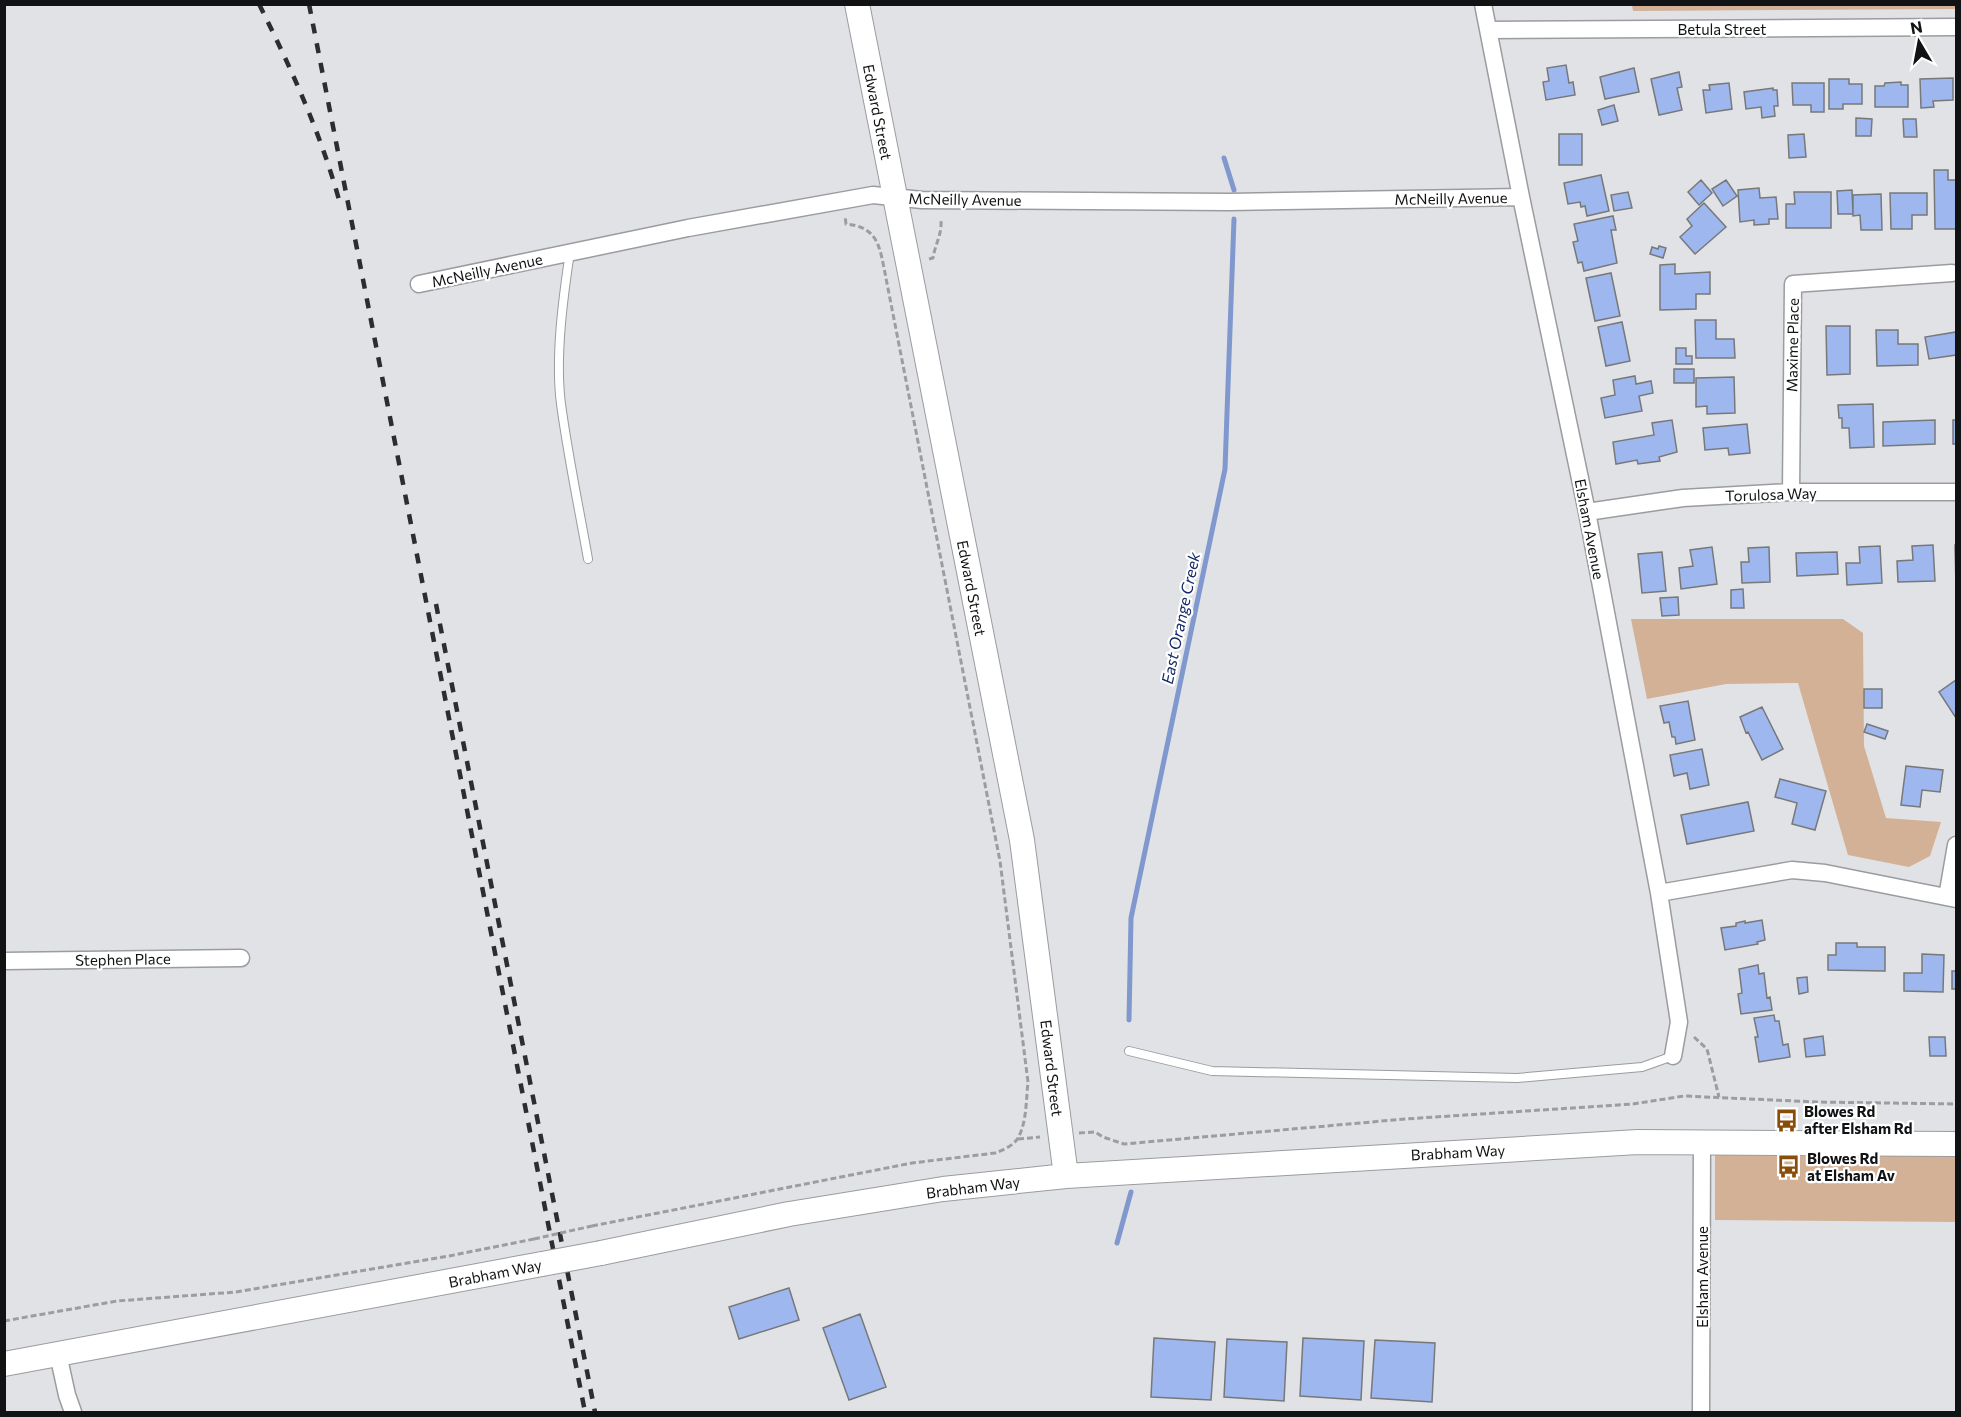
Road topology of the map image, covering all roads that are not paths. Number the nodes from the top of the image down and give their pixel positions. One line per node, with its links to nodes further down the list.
1 (857, 4): 5 (main road, Edward Street)
2 (1483, 4): 4 (street, Elsham Avenue)
3 (1956, 27): 4 (street, Betula Street)
4 (1488, 30): 6 (street, Elsham Avenue)
5 (895, 197): 6 (street, McNeilly Avenue); 7 (street, McNeilly Avenue); 23 (main road, Edward Street)
6 (1521, 197): 12 (street, Elsham Avenue)
7 (570, 252): 9 (street, McNeilly Avenue); 13 (lane)
8 (1952, 273): 10 (street, Maxime Place)
9 (419, 284)
10 (1791, 492): 11 (street, Torulosa Way); 12 (street, Torulosa Way)
11 (1956, 492)
12 (1587, 512): 15 (street, Elsham Avenue)
13 (588, 559)
14 (1956, 845): 16 (street)
15 (1659, 893): 16 (street); 20 (street, Elsham Avenue)
16 (1952, 898)
17 (241, 958): 18 (street, Stephen Place)
18 (4, 961)
19 (1129, 1051): 20 (lane)
20 (1673, 1056)
21 (1702, 1141): 22 (main road, Brabham Way); 23 (main road, Brabham Way); 27 (street, Elsham Avenue)
22 (1956, 1144)
23 (1066, 1176): 24 (main road, Brabham Way, bridge)
24 (58, 1354): 25 (main road, Brabham Way); 26 (street)
25 (4, 1364)
26 (74, 1413)
27 (1701, 1413)

